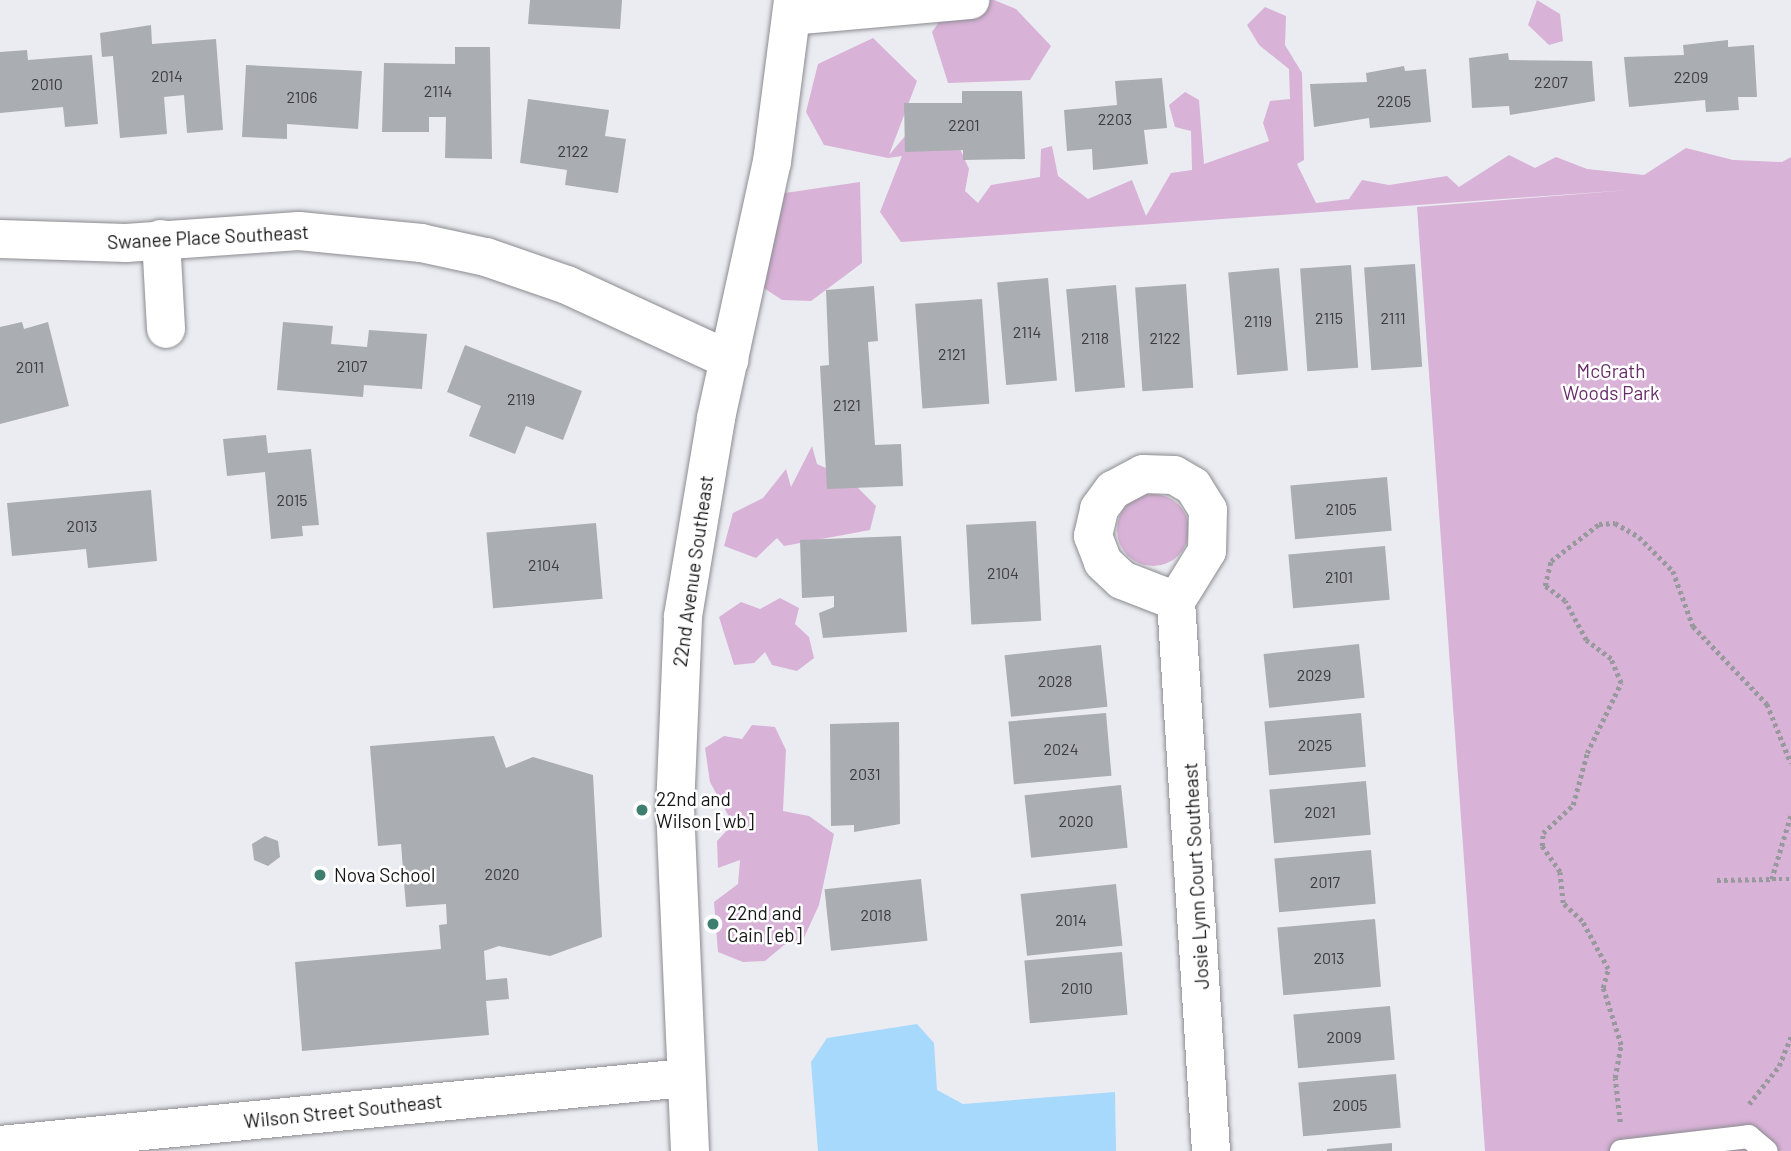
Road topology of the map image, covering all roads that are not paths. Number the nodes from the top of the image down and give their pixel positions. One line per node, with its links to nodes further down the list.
1 (970, 0): 2 (street)
2 (793, 8): 6 (street, 22nd Avenue Southeast)
3 (0, 239): 4 (street, Swanee Place Southeast)
4 (161, 239): 5 (street); 6 (street, Swanee Place Southeast)
5 (166, 329)
6 (729, 360): 8 (street, 22nd Avenue Southeast)
7 (1176, 601): 12 (street, Josie Lynn Court Southeast)
8 (685, 1078): 9 (street, Wilson Street Southeast); 11 (street, 22nd Avenue Southeast)
9 (0, 1145)
10 (1624, 1149): 13 (lane)
11 (690, 1151)
12 (1211, 1151)
13 (1766, 1151)

